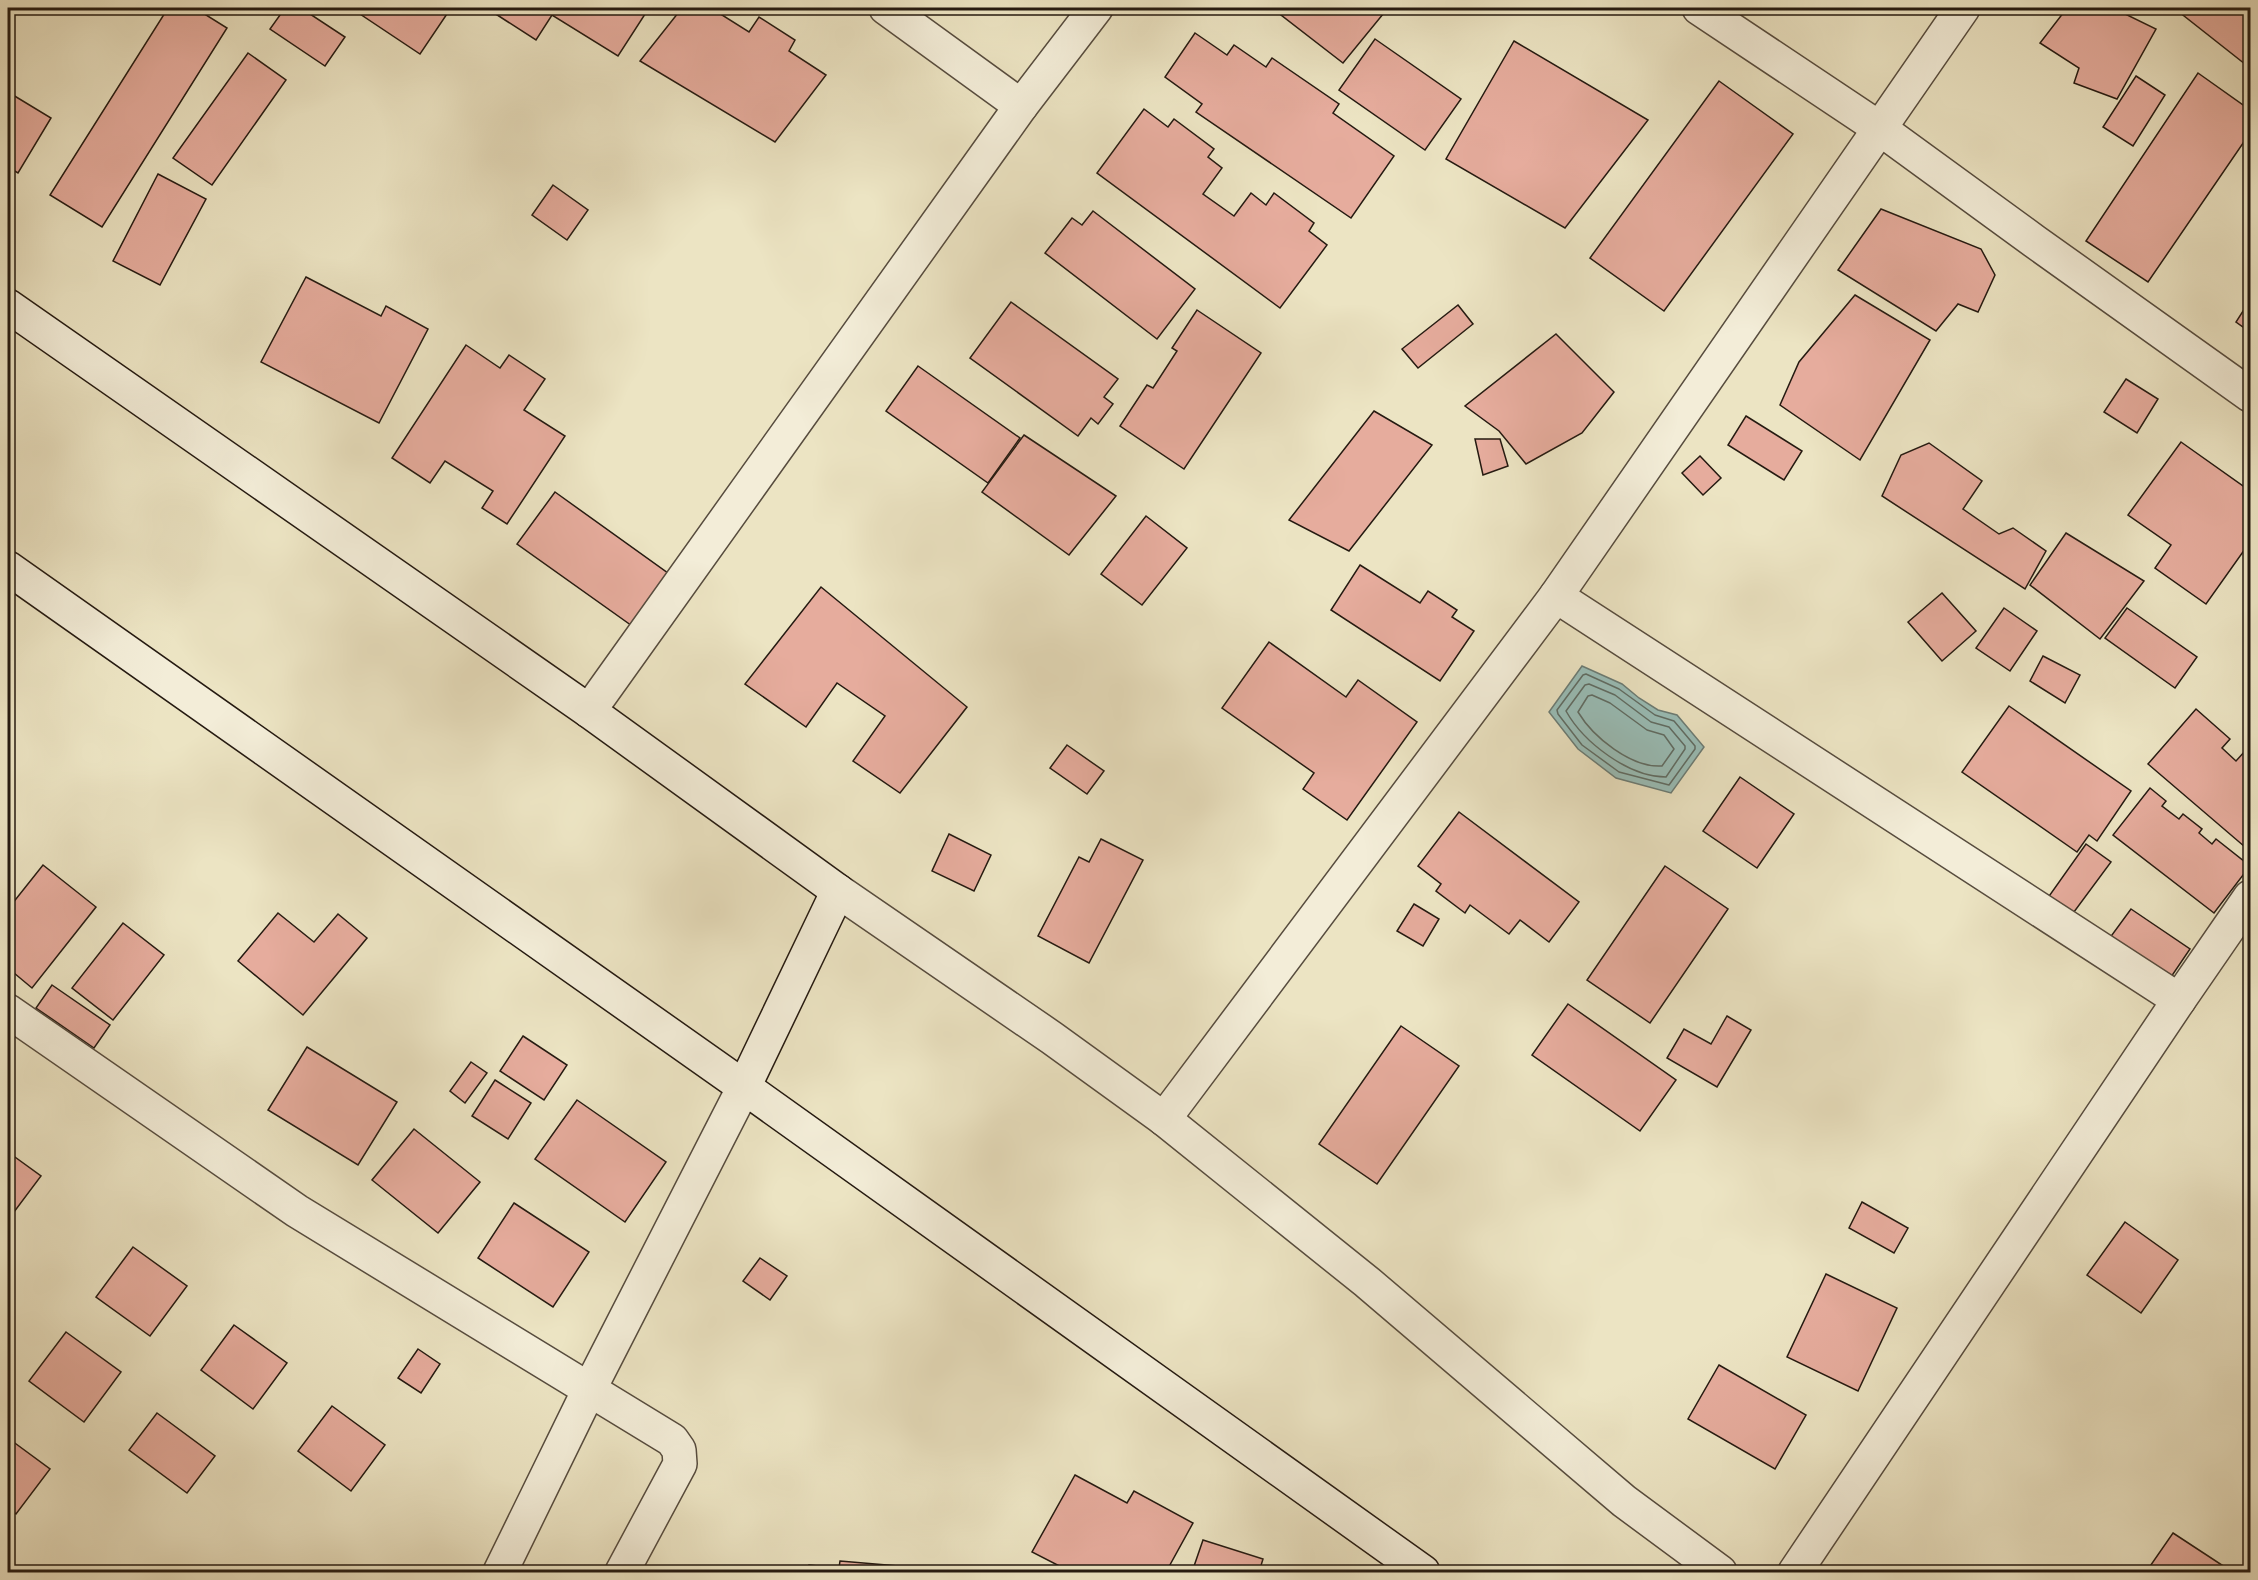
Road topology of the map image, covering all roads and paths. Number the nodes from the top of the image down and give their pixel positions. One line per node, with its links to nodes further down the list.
1 (886, 8): 5 (street)
2 (1096, 8): 5 (street)
3 (1699, 8): 6 (street)
4 (1963, 8): 6 (street)
5 (1021, 106): 11 (street)
6 (1879, 128): 8 (street); 10 (street)
7 (8, 306): 11 (street)
8 (2250, 395)
9 (8, 568): 16 (street)
10 (1556, 596): 14 (street); 17 (street)
11 (589, 711): 12 (street)
12 (838, 891): 16 (street); 17 (street)
13 (2250, 897): 14 (street)
14 (2179, 1000): 23 (street)
15 (8, 1011): 18 (street)
16 (744, 1087): 18 (street); 21 (street)
17 (1164, 1119): 22 (street)
18 (589, 1390): 19 (street); 20 (street)
19 (500, 1572)
20 (622, 1572)
21 (1423, 1572)
22 (1720, 1572)
23 (1795, 1572)

